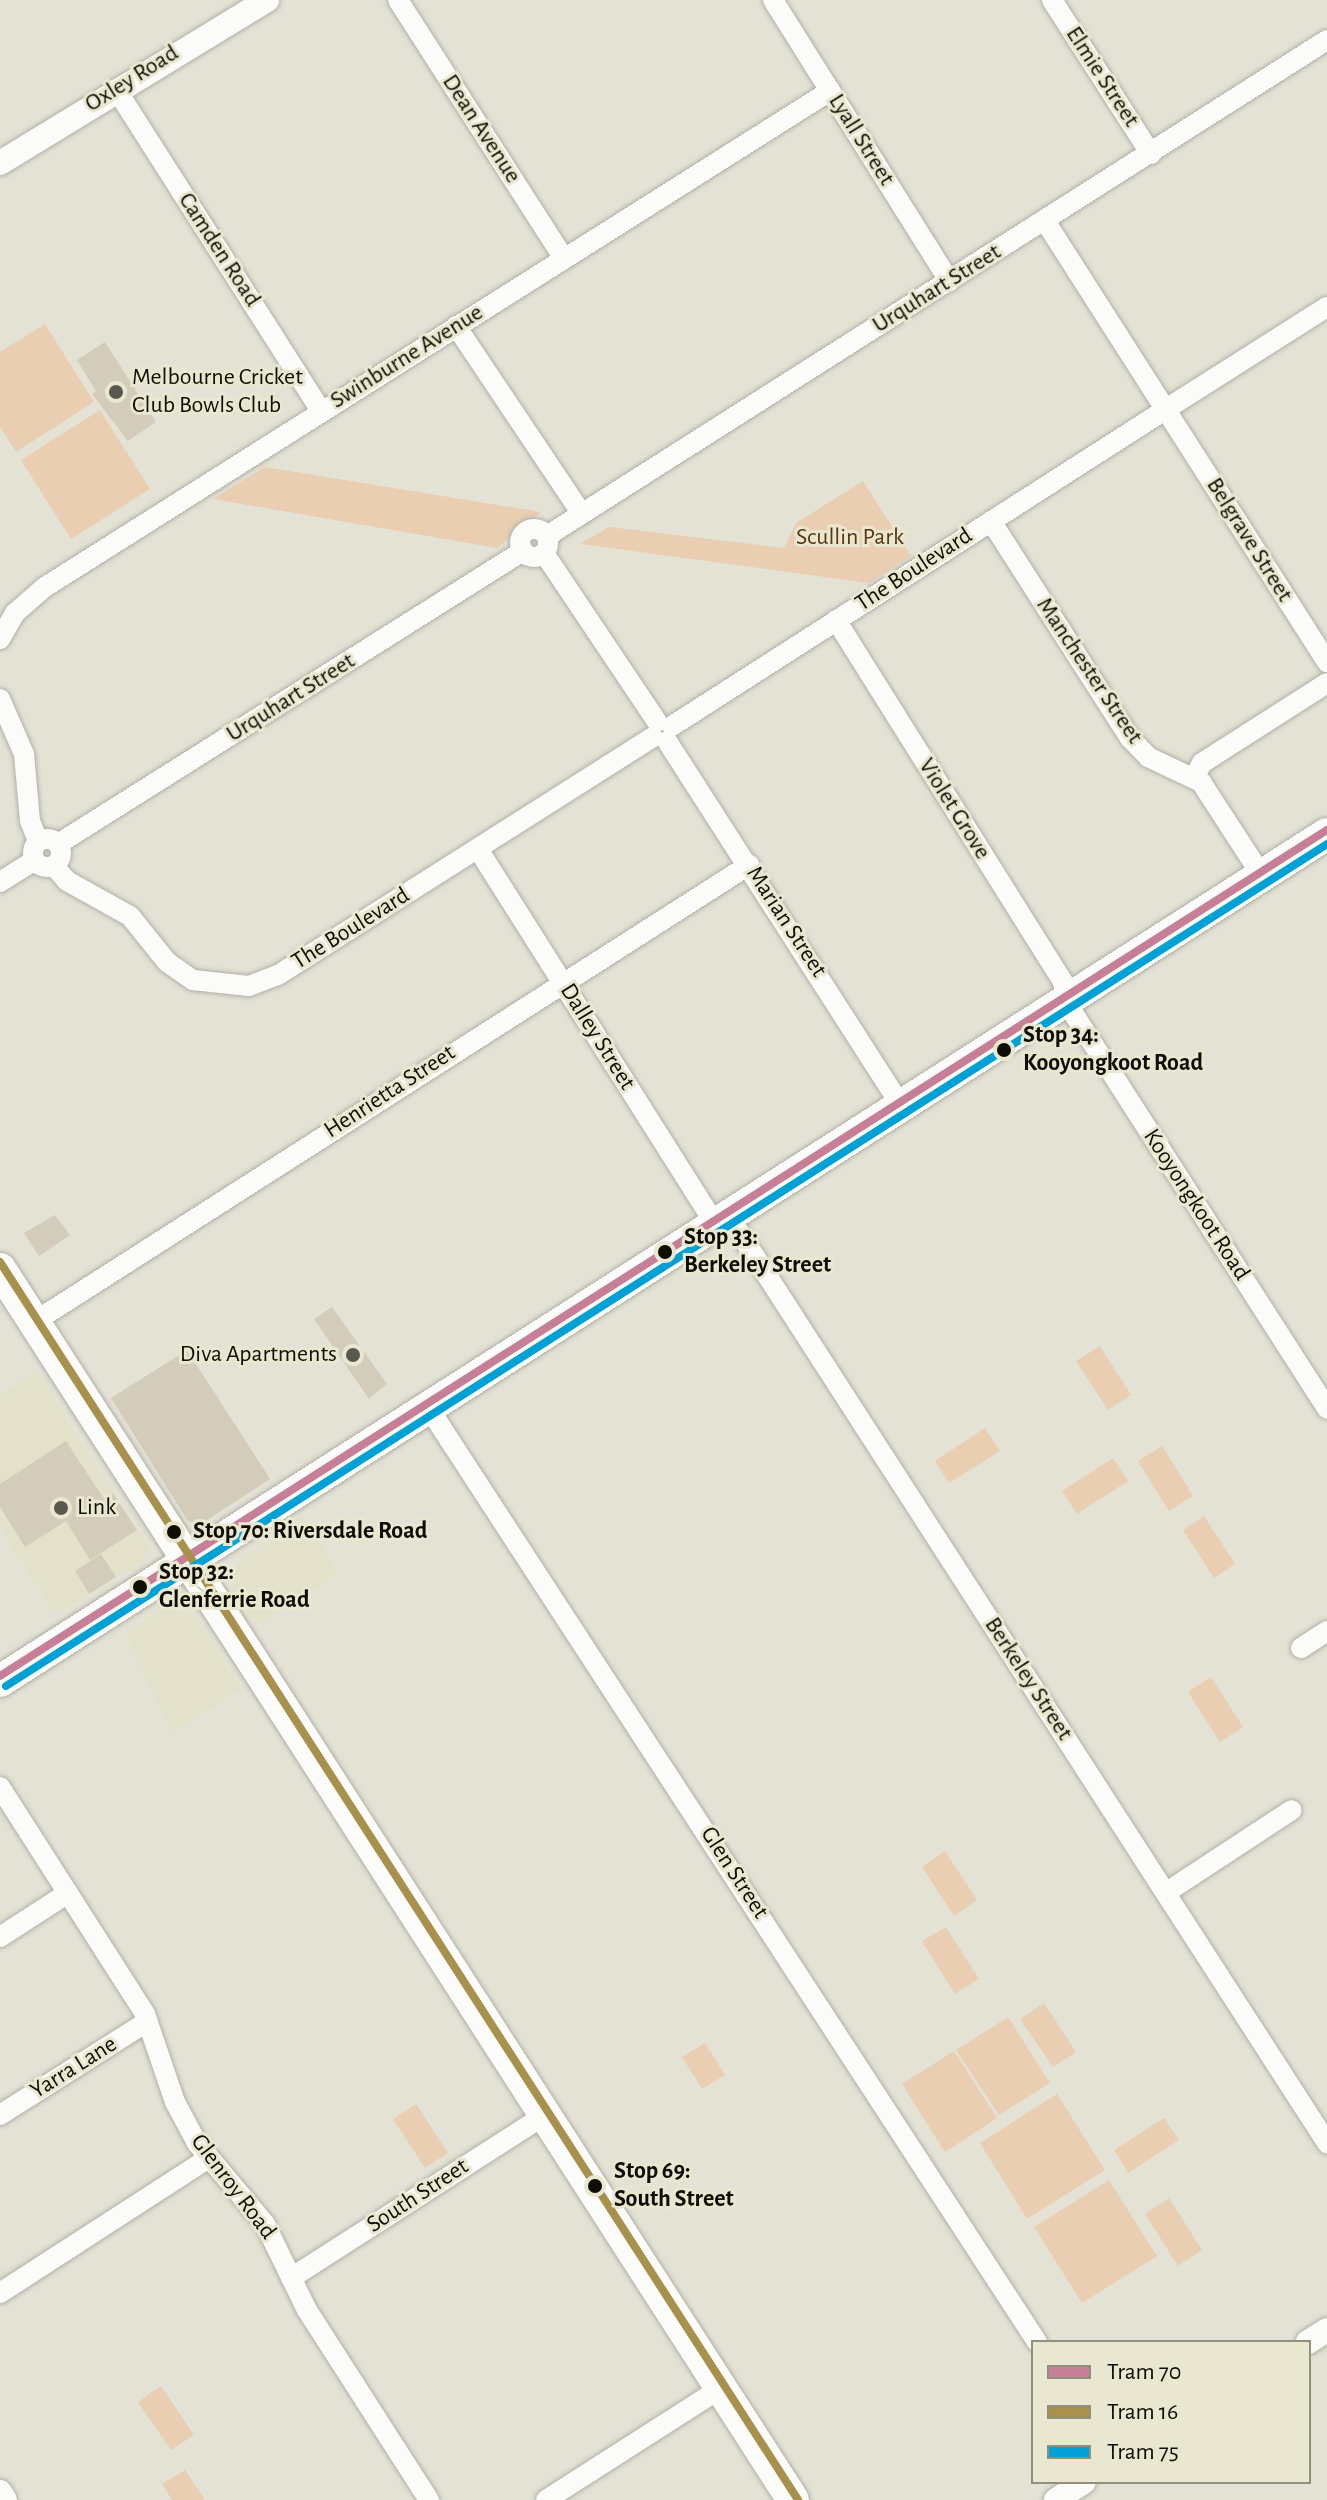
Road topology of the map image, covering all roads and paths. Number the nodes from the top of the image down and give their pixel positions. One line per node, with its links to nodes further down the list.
1 (267, 0): 5 (street, Oxley Road)
2 (398, 0): 12 (street, Dean Avenue)
3 (773, 0): 8 (street, Lyall Street)
4 (1052, 0): 10 (street, Elmie Street)
5 (238, 6): 7 (street, Oxley Road)
6 (1327, 40): 10 (street, Urquhart Street)
7 (116, 89): 9 (street, Oxley Road); 17 (street, Camden Road)
8 (830, 91): 12 (street, Swinburne Avenue); 13 (street, Lyall Street)
9 (3, 154)
10 (1151, 154): 11 (street, Urquhart Street)
11 (1045, 221): 13 (street, Urquhart Street); 16 (street, Belgrave Street)
12 (563, 257): 15 (street, Swinburne Avenue)
13 (949, 281): 18 (street, Urquhart Street)
14 (1327, 307): 16 (street, The Boulevard)
15 (456, 326): 17 (street, Swinburne Avenue); 18 (street)
16 (1166, 410): 19 (street, The Boulevard); 23 (street, Belgrave Street)
17 (321, 411): 22 (street, Swinburne Avenue)
18 (582, 514): 20 (street, Urquhart Street)
19 (991, 521): 21 (street, The Boulevard); 27 (street, Manchester Street)
20 (546, 545): 26 (street, Marian Street); 30 (street, Urquhart Street)
21 (836, 620): 26 (street, The Boulevard); 35 (street, Violet Grove)
22 (0, 639)
23 (1327, 662)
24 (1327, 683): 27 (street)
25 (0, 699): 30 (street)
26 (662, 732): 29 (street, The Boulevard); 31 (street, Marian Street)
27 (1195, 776): 32 (street)
28 (1327, 834): 32 (main road)
29 (478, 849): 30 (street, The Boulevard); 34 (street, Dalley Street)
30 (46, 853): 33 (street, Urquhart Street)
31 (749, 865): 34 (street, Henrietta Street); 36 (street, Marian Street)
32 (1262, 876): 35 (main road)
33 (0, 882)
34 (562, 982): 37 (street, Dalley Street); 39 (street, Henrietta Street)
35 (1067, 1000): 36 (main road); 41 (street, Kooyongkoot Road)
36 (901, 1105): 37 (main road)
37 (722, 1220): 40 (main road); 48 (street, Berkeley Street)
38 (0, 1269): 39 (main road)
39 (34, 1322): 42 (main road)
40 (428, 1407): 42 (main road); 58 (street, Glen Street)
41 (1327, 1409)
42 (187, 1561): 45 (main road); 53 (main road)
43 (1327, 1631): 44 (street)
44 (1301, 1648)
45 (0, 1681)
46 (0, 1787): 49 (street, Glenroy Road)
47 (1292, 1810): 48 (street)
48 (1167, 1892): 54 (street, Berkeley Street)
49 (68, 1893): 50 (street); 51 (street, Glenroy Road)
50 (0, 1937)
51 (148, 2021): 52 (street, Yarra Lane); 55 (street, Glenroy Road)
52 (0, 2115)
53 (545, 2115): 56 (street, South Street); 59 (main road)
54 (1327, 2143)
55 (207, 2159): 56 (street, Glenroy Road); 57 (street)
56 (291, 2278): 63 (street, Glenroy Road)
57 (0, 2293)
58 (1036, 2340)
59 (721, 2388): 64 (street); 65 (main road)
60 (1081, 2484): 66 (street)
61 (0, 2492): 62 (street)
62 (5, 2500)
63 (429, 2500)
64 (546, 2500)
65 (793, 2500)
66 (1056, 2500)

